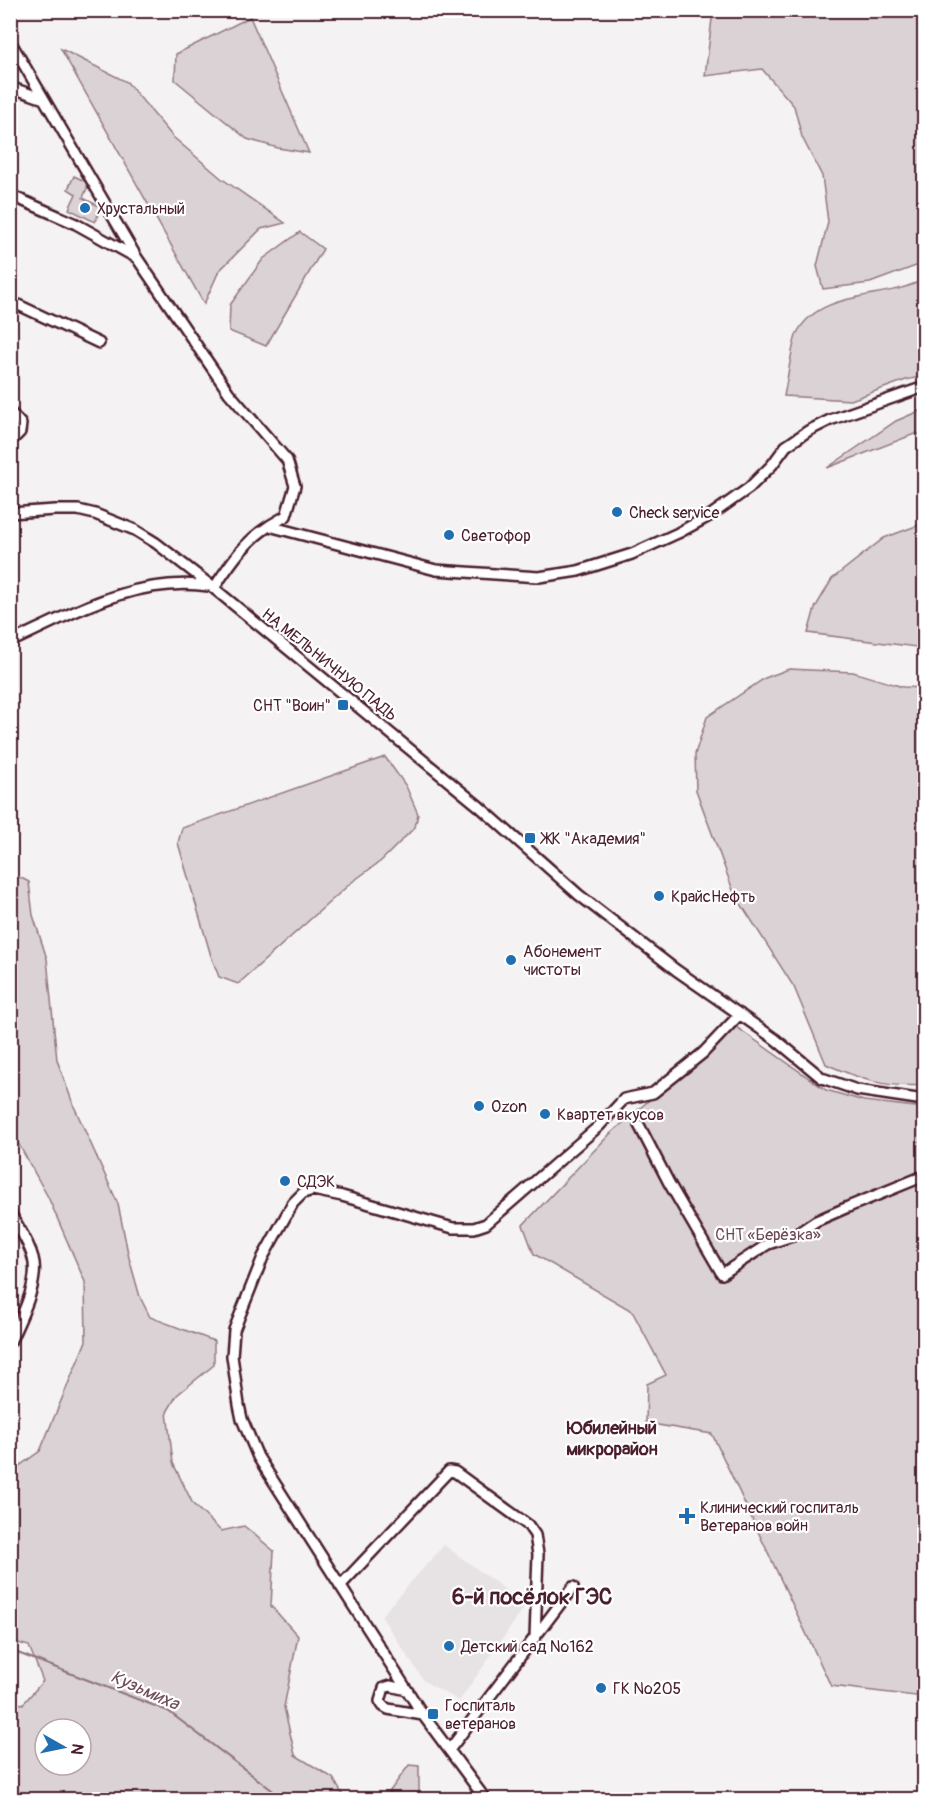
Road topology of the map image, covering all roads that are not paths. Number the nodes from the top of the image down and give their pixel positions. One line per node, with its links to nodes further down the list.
1 (10, 41): 3 (street)
2 (10, 87): 3 (street)
3 (44, 99): 5 (street)
4 (10, 195): 5 (street)
5 (137, 258): 12 (street)
6 (10, 302): 7 (street)
7 (99, 343)
8 (924, 387): 12 (street)
9 (10, 412): 10 (street)
10 (10, 442)
11 (10, 513): 13 (street, НА МЕЛЬНИЧНУЮ ПАДЬ)
12 (269, 526): 13 (street)
13 (213, 587): 14 (street); 15 (street, НА МЕЛЬНИЧНУЮ ПАДЬ)
14 (10, 642)
15 (740, 1014): 16 (street, НА МЕЛЬНИЧНУЮ ПАДЬ); 21 (street)
16 (924, 1100)
17 (639, 1125): 18 (street)
18 (924, 1176)
19 (10, 1212): 20 (street)
20 (10, 1342)
21 (340, 1586): 23 (street); 24 (street)
22 (573, 1587): 23 (street)
23 (535, 1638): 26 (street)
24 (407, 1690): 25 (street); 25 (street)
25 (423, 1714): 26 (street)
26 (450, 1749): 27 (street)
27 (486, 1800)

